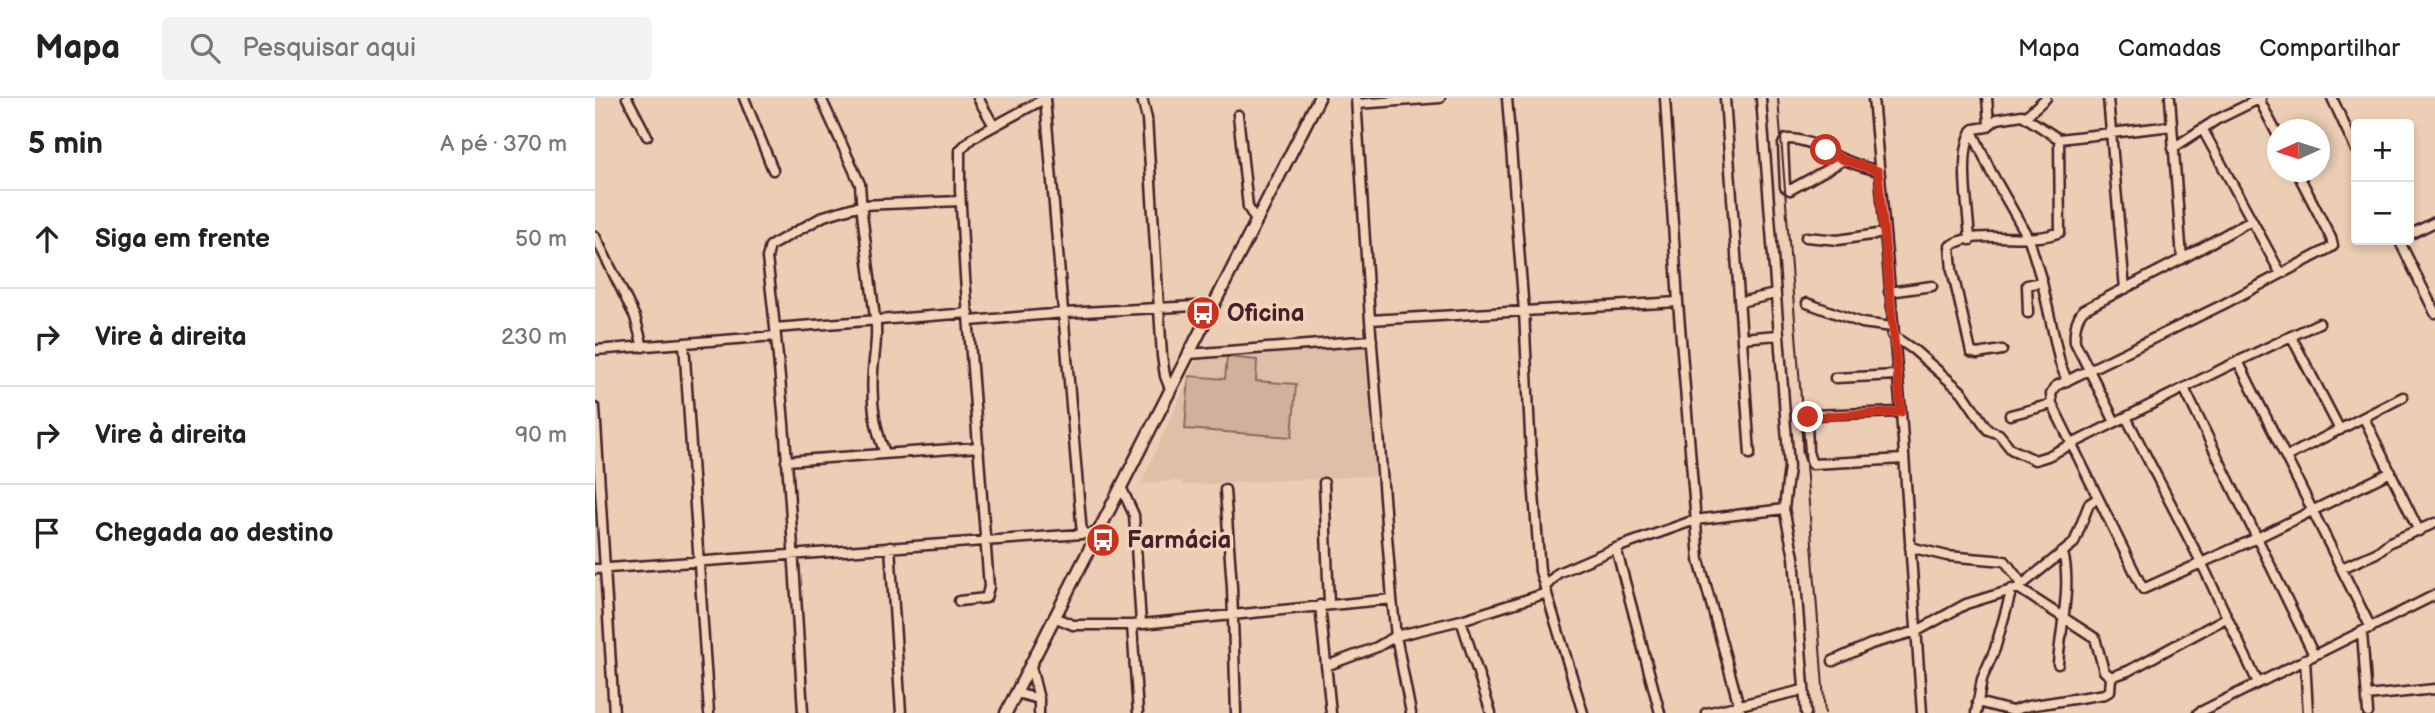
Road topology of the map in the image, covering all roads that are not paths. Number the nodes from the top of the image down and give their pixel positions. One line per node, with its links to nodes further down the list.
1 (627, 98): 30 (street)
2 (744, 98): 35 (street)
3 (821, 98): 39 (street)
4 (978, 98): 25 (street)
5 (1046, 98): 25 (street); 64 (street)
6 (1142, 98): 61 (street)
7 (1319, 98): 41 (main road)
8 (1440, 98): 20 (street)
9 (1507, 98): 63 (street)
10 (1665, 98): 57 (street)
11 (1724, 98): 58 (street)
12 (1761, 98): 56 (street)
13 (1873, 98): 36 (street)
14 (1987, 98): 24 (street)
15 (2046, 98): 22 (street)
16 (2108, 98): 29 (street)
17 (2170, 98): 26 (street)
18 (2260, 98): 23 (street); 27 (street)
19 (2332, 98): 32 (street)
20 (1357, 101): 68 (street)
21 (1238, 115): 41 (street)
22 (2025, 116): 24 (street); 31 (street)
23 (2270, 119)
24 (1989, 124): 28 (street)
25 (994, 126): 38 (street)
26 (2172, 126): 29 (street); 33 (street)
27 (2203, 130): 33 (street); 40 (street)
28 (1972, 131): 47 (street); 48 (street)
29 (2111, 134): 31 (street); 54 (street)
30 (647, 136)
31 (2059, 139): 47 (street)
32 (2351, 139)
33 (2173, 148): 50 (street)
34 (1844, 160): 34 (street); 36 (street)
35 (773, 170)
36 (1878, 171): 44 (street)
37 (2302, 182): 51 (street)
38 (960, 201): 39 (street); 66 (street)
39 (861, 205): 67 (street); 71 (street)
40 (2251, 220): 50 (street); 51 (street)
41 (1257, 221): 60 (main road)
42 (2435, 222): 43 (street)
43 (2414, 232)
44 (1884, 233): 46 (street); 55 (street)
45 (595, 236): 77 (street)
46 (1806, 237)
47 (2029, 239): 48 (street); 52 (street)
48 (1970, 240): 79 (street)
49 (2402, 245): 62 (street)
50 (2182, 258): 54 (street)
51 (2281, 274): 82 (street)
52 (2042, 282): 65 (street); 85 (street)
53 (1931, 286): 55 (street)
54 (2125, 289): 82 (street)
55 (1889, 292): 70 (street)
56 (1775, 294): 58 (street); 72 (street)
57 (1678, 302): 63 (street); 114 (street)
58 (1739, 302): 74 (street)
59 (1807, 303): 70 (street)
60 (1214, 305): 61 (street); 80 (main road)
61 (1159, 307): 64 (street); 87 (street)
62 (2434, 309)
63 (1524, 311): 68 (street); 130 (street)
64 (1064, 313): 66 (street); 118 (street)
65 (2028, 313)
66 (969, 317): 67 (street); 99 (street)
67 (874, 319): 71 (street); 97 (street)
68 (1370, 320): 75 (street)
69 (2319, 323): 73 (street)
70 (1892, 331): 83 (street); 98 (street)
71 (776, 332): 76 (street); 105 (street)
72 (1778, 335): 74 (street); 112 (street)
73 (2291, 336): 81 (street); 96 (street)
74 (1742, 338): 101 (street)
75 (1372, 340): 80 (street); 135 (street)
76 (684, 343): 77 (street); 126 (street)
77 (643, 347): 78 (street)
78 (595, 350)
79 (2002, 350)
80 (1189, 354): 87 (main road)
81 (2238, 361): 86 (street); 103 (street)
82 (2090, 370): 85 (street); 95 (street)
83 (1897, 375): 84 (street); 91 (street)
84 (1835, 378)
85 (2067, 381): 89 (street)
86 (2184, 388): 93 (street); 119 (street)
87 (1170, 389): 109 (main road)
88 (2403, 397): 94 (street)
89 (2052, 404): 92 (street); 98 (street)
90 (595, 408): 107 (street)
91 (1901, 412): 104 (street); 104 (street)
92 (2010, 415)
93 (2126, 416): 95 (street); 127 (street)
94 (2364, 418): 96 (street); 106 (street)
95 (2115, 422): 98 (street)
96 (2340, 430): 103 (street)
97 (878, 437): 100 (street); 102 (street)
98 (2072, 443): 111 (street)
99 (979, 447): 100 (street); 120 (street)
100 (884, 453): 102 (street)
101 (1750, 454)
102 (874, 455): 105 (street)
103 (2286, 457): 113 (street)
104 (1904, 459): 122 (street)
105 (786, 461): 125 (street)
106 (2391, 472): 113 (street); 116 (street)
107 (597, 473): 128 (street)
108 (1324, 483): 137 (street)
109 (1121, 487): 117 (main road); 143 (street)
110 (1225, 489): 138 (street)
111 (2098, 498): 124 (street); 127 (street)
112 (1784, 509): 114 (street); 156 (street)
113 (2313, 511): 119 (street); 129 (street)
114 (1695, 520): 123 (street); 161 (street)
115 (2435, 523): 116 (street)
116 (2419, 531): 129 (street)
117 (1096, 533): 118 (street); 139 (main road)
118 (1082, 534): 120 (street)
119 (2257, 538): 127 (street); 147 (street)
120 (984, 541): 121 (street); 136 (street)
121 (890, 547): 125 (street); 165 (street)
122 (1910, 547): 132 (street); 145 (street)
123 (1616, 548): 131 (street); 174 (street)
124 (2063, 553): 132 (street); 140 (street)
125 (793, 554): 126 (street); 164 (street)
126 (698, 561): 128 (street); 163 (street)
127 (2202, 564): 141 (street)
128 (599, 568): 162 (street)
129 (2342, 568): 144 (street)
130 (1540, 571): 131 (street); 133 (street)
131 (1558, 573): 133 (street)
132 (2017, 587): 140 (street); 145 (street); 160 (street)
133 (1546, 590): 142 (street); 173 (street)
134 (2435, 595): 144 (street)
135 (1392, 599): 137 (street); 146 (street)
136 (959, 601)
137 (1325, 605): 138 (street); 151 (street)
138 (1231, 616): 143 (street); 169 (street)
139 (1054, 617): 143 (street); 152 (main road)
140 (2062, 617): 150 (street); 153 (street)
141 (2226, 618): 153 (street); 154 (street)
142 (1461, 620): 146 (street); 172 (street)
143 (1136, 624): 168 (street)
144 (2366, 630): 147 (street); 158 (street)
145 (1917, 631): 149 (street); 177 (street)
146 (1395, 636): 151 (street); 171 (street)
147 (2314, 654): 148 (street)
148 (2305, 659): 154 (street); 180 (street)
149 (1833, 661)
150 (2058, 664)
151 (1326, 666): 170 (street)
152 (1031, 667): 157 (main road); 159 (street)
153 (2111, 677): 160 (street)
154 (2258, 683): 179 (street)
155 (2435, 689): 158 (street)
156 (1803, 690): 161 (street); 176 (street)
157 (1016, 693): 159 (street); 166 (main road)
158 (2367, 696): 181 (street)
159 (1039, 699): 167 (street)
160 (1977, 702): 178 (street)
161 (1740, 709): 175 (street)
162 (614, 713)
163 (709, 713)
164 (803, 713)
165 (901, 713)
166 (1006, 713)
167 (1039, 713)
168 (1138, 713)
169 (1236, 713)
170 (1331, 713)
171 (1411, 713)
172 (1491, 713)
173 (1583, 713)
174 (1660, 713)
175 (1706, 713)
176 (1806, 713)
177 (1922, 713)
178 (1976, 713)
179 (2198, 713)
180 (2308, 713)
181 (2368, 713)

